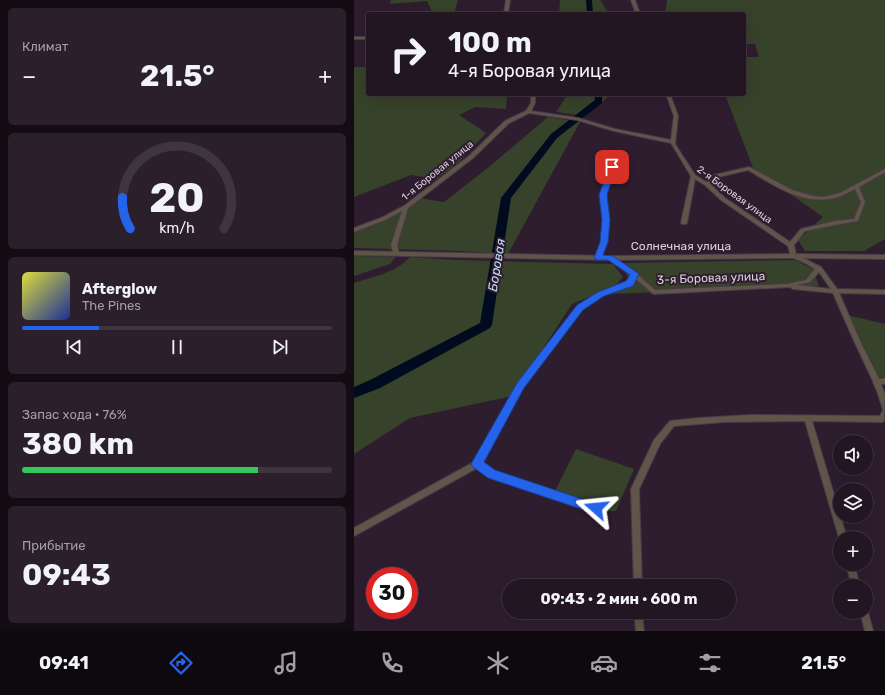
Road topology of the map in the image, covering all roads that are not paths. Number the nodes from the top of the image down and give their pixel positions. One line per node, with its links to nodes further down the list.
1 (508, 0): 3 (street)
2 (633, 0): 4 (street)
3 (506, 12)
4 (637, 12)
5 (354, 38): 6 (street)
6 (366, 38)
7 (533, 96): 9 (street)
8 (669, 96): 10 (street)
9 (528, 112): 10 (street); 16 (street, 1-я Боровая улица)
10 (673, 142): 13 (street, 2-я Боровая улица)
11 (612, 167): 24 (street)
12 (885, 170): 15 (street)
13 (693, 176): 14 (street, 2-я Боровая улица); 17 (street)
14 (707, 184): 15 (street); 19 (street, 2-я Боровая улица)
15 (856, 186): 19 (street)
16 (406, 207): 18 (street, 1-я Боровая улица); 21 (street)
17 (684, 222)
18 (354, 230)
19 (791, 245): 22 (street)
20 (354, 253): 21 (street, Солнечная улица)
21 (396, 254): 24 (street, Солнечная улица)
22 (793, 256): 23 (street); 25 (street, Солнечная улица); 26 (street)
23 (885, 257)
24 (598, 258): 25 (street, Солнечная улица)
25 (610, 258): 27 (street, 3-я Боровая улица)
26 (819, 268): 28 (street, 3-я Боровая улица); 29 (street)
27 (634, 274): 28 (street, 3-я Боровая улица); 36 (street)
28 (787, 286): 29 (street)
29 (834, 291): 30 (street); 31 (street)
30 (885, 292)
31 (876, 382): 32 (street); 33 (street)
32 (885, 382)
33 (885, 408)
34 (885, 412): 35 (street)
35 (808, 418): 38 (street); 40 (street)
36 (477, 464): 37 (street); 39 (street)
37 (596, 508)
38 (841, 531)
39 (354, 532)
40 (638, 579)
41 (639, 619): 43 (street)
42 (866, 619): 44 (street)
43 (640, 631)
44 (869, 631)

